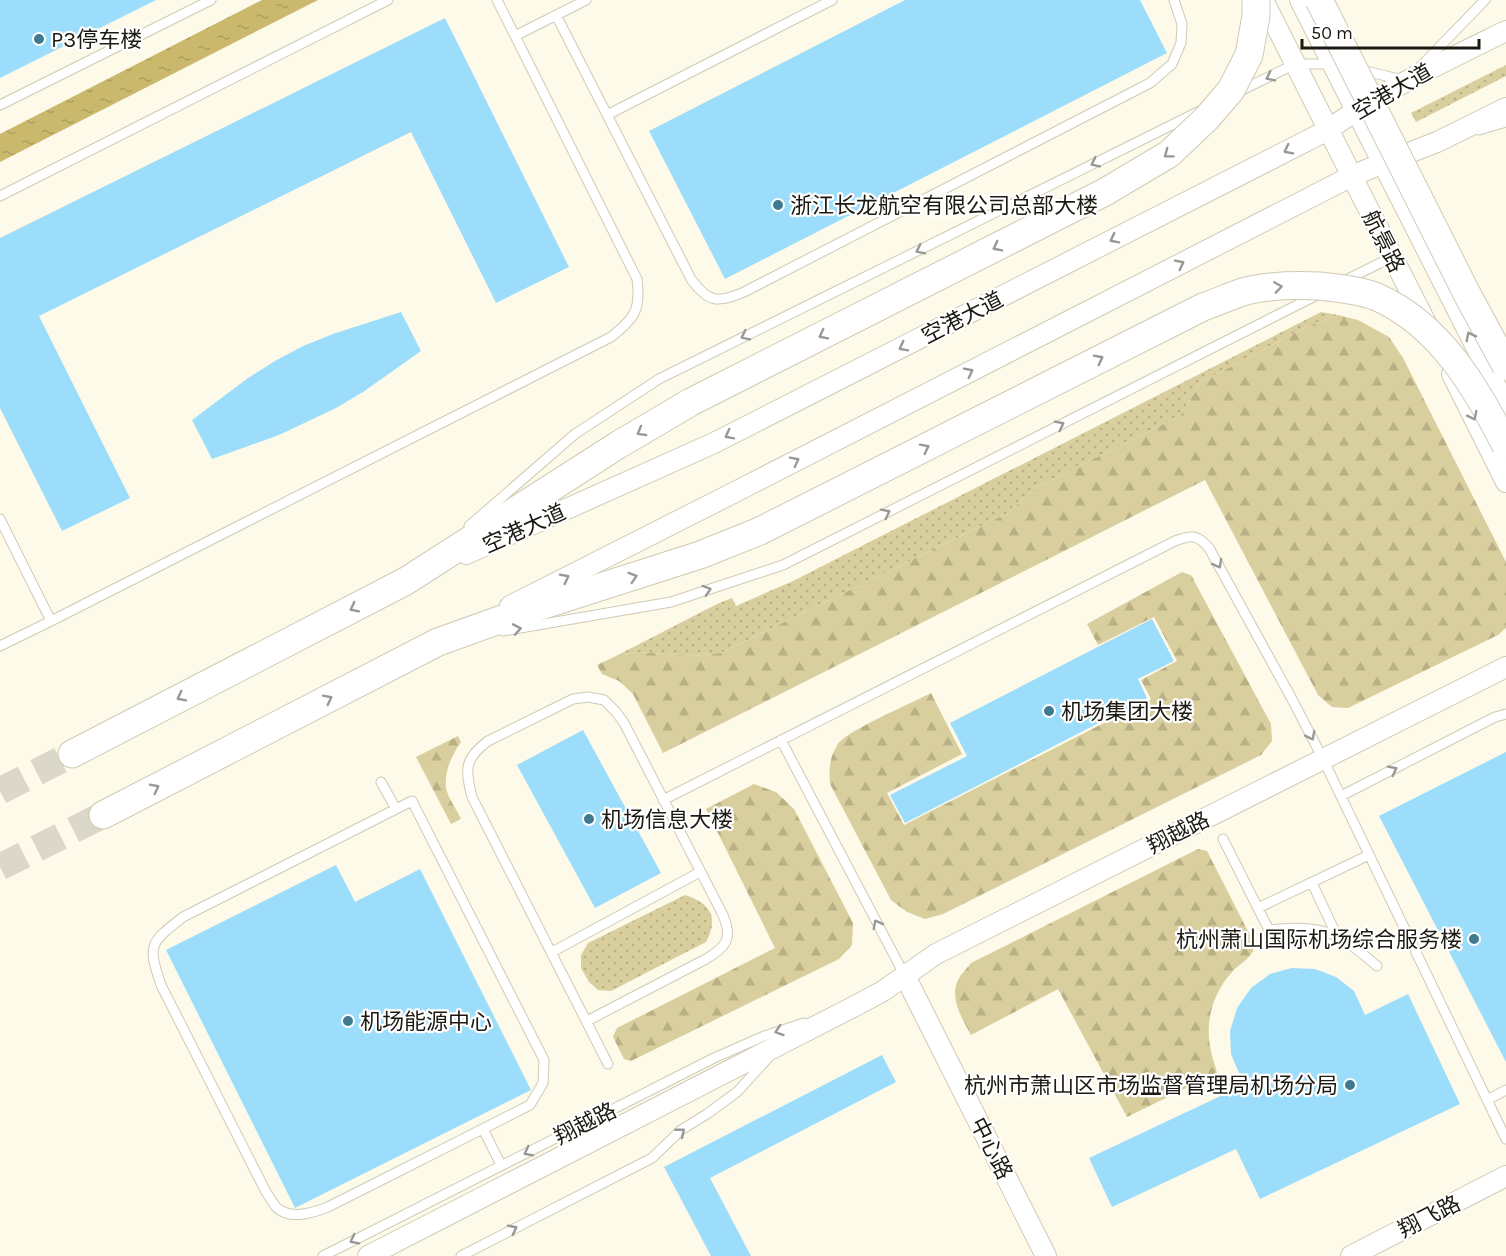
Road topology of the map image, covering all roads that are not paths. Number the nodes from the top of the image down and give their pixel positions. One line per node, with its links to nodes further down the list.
1 (211, 0): 18 (lane)
2 (388, 0): 27 (lane)
3 (497, 0): 14 (lane)
4 (586, 0): 12 (lane)
5 (832, 0): 21 (lane)
6 (1256, 0): 34 (main road, 空港大道, one-way to 34, bridge)
7 (1263, 0): 15 (street, 航景路)
8 (1300, 0): 16 (street, 航景路)
9 (1319, 0): 29 (main road, bridge)
10 (1485, 0): 17 (lane)
11 (1176, 1): 21 (lane)
12 (556, 15): 14 (lane); 21 (lane)
13 (1506, 31): 17 (street, 空港大道)
14 (515, 36): 35 (lane)
15 (1295, 64): 16 (lane); 23 (street, 航景路); 34 (lane, one-way to 34)
16 (1333, 64): 17 (lane); 20 (street, 航景路)
17 (1407, 81): 20 (street, 空港大道)
18 (0, 105)
19 (1506, 108): 24 (street)
20 (1356, 110): 23 (street, 空港大道); 25 (street, 航景路)
21 (607, 115)
22 (1506, 122): 24 (lane)
23 (1328, 130): 26 (street, 航景路); 34 (street, 空港大道, one-way to 34)
24 (1437, 142): 25 (street)
25 (1383, 163): 26 (street); 30 (street, 航景路, one-way to 25)
26 (1352, 176): 28 (street, 航景路); 36 (street, one-way to 26)
27 (0, 196)
28 (1392, 257): 32 (street, 航景路, one-way to 32); 36 (lane, one-way to 28)
29 (1506, 366)
30 (1506, 406)
31 (1506, 446): 36 (main road, one-way to 31, bridge)
32 (1506, 482)
33 (0, 519): 35 (lane)
34 (406, 581): 41 (main road, 空港大道, one-way to 41)
35 (51, 621): 37 (lane)
36 (438, 642): 47 (main road, one-way to 36)
37 (0, 646)
38 (1506, 667): 42 (street, 翔越路)
39 (1506, 714): 44 (lane, one-way to 39)
40 (781, 740): 42 (lane, one-way to 42); 45 (lane); 56 (lane, one-way to 40)
41 (72, 754)
42 (1323, 759): 44 (lane); 56 (street, 翔越路)
43 (381, 782): 46 (lane)
44 (1341, 796): 49 (lane)
45 (663, 800): 50 (lane); 54 (lane)
46 (396, 809): 63 (lane); 63 (lane)
47 (103, 815)
48 (1223, 839): 52 (lane)
49 (1369, 855): 51 (lane); 62 (lane)
50 (700, 872): 54 (lane); 58 (lane)
51 (1312, 883): 52 (lane); 53 (lane)
52 (1258, 908): 53 (lane)
53 (1337, 936): 55 (lane)
54 (552, 952): 58 (lane)
55 (1377, 966)
56 (905, 976): 57 (street, 翔越路); 70 (street, 中心路)
57 (855, 1006): 59 (street, 翔越路); 65 (lane, 翔越路, one-way to 65)
58 (586, 1021): 60 (lane)
59 (781, 1044): 68 (street, 翔越路); 69 (lane, 翔越路, one-way to 59)
60 (608, 1064)
61 (1506, 1090): 62 (lane)
62 (1487, 1100): 64 (lane)
63 (483, 1129): 65 (lane)
64 (1506, 1140)
65 (501, 1166): 67 (lane, 翔越路, one-way to 67)
66 (1506, 1176): 71 (street, 翔飞路)
67 (323, 1256)
68 (368, 1256)
69 (461, 1256)
70 (1046, 1256)
71 (1351, 1256)

